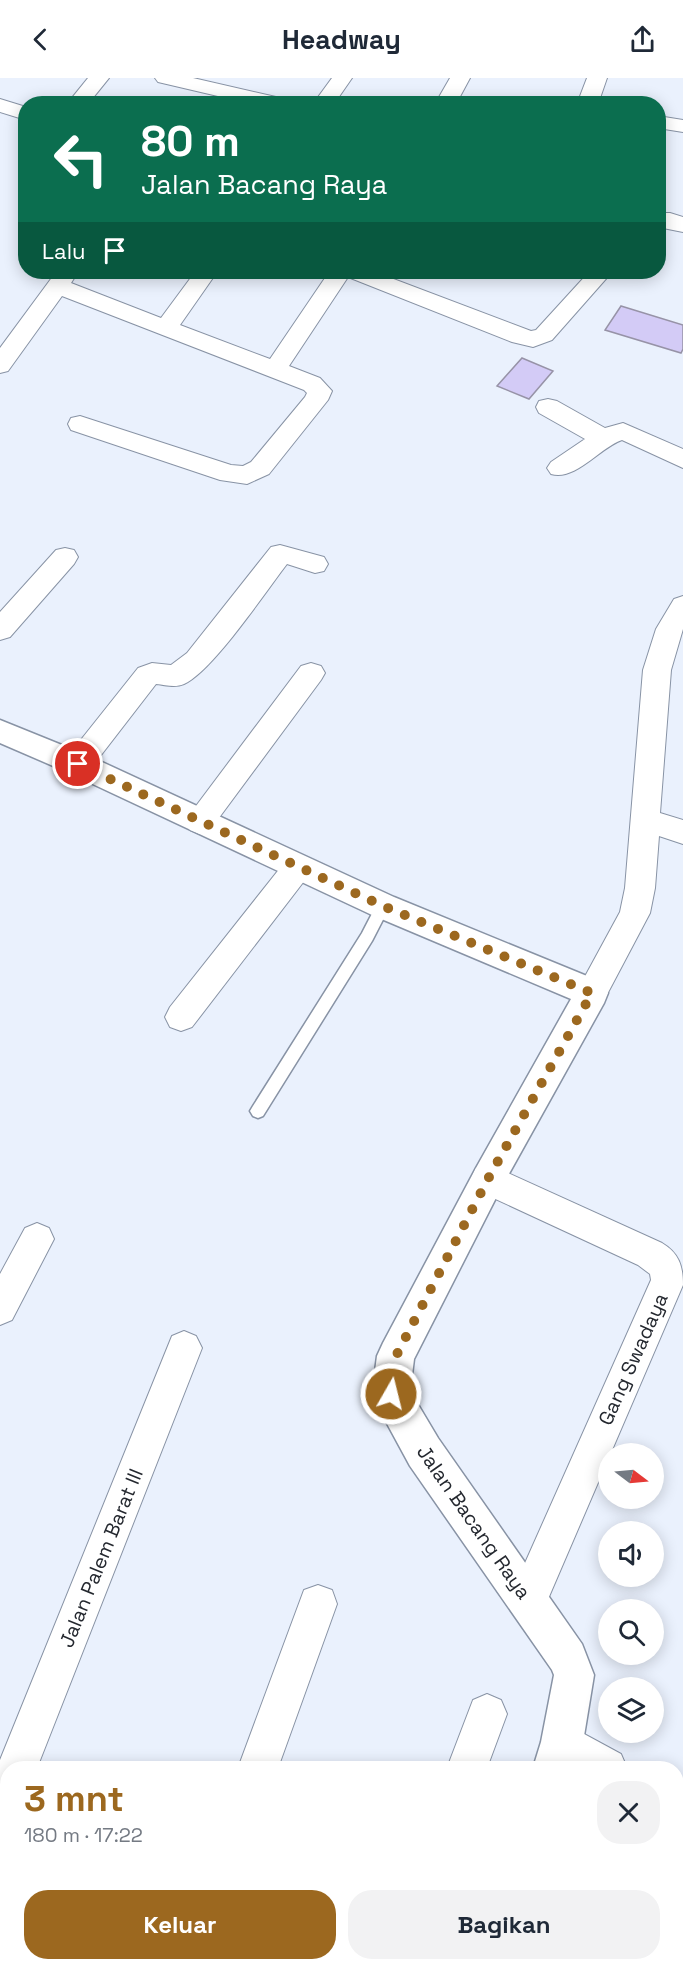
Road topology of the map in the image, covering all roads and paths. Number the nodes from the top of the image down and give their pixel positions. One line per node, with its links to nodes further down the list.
1 (99, 78): 7 (street)
2 (165, 78): 6 (street)
3 (342, 78): 10 (street)
4 (460, 78): 11 (street)
5 (597, 78): 12 (street)
6 (211, 82): 8 (street); 9 (street)
7 (84, 96)
8 (201, 96)
9 (256, 96)
10 (330, 96)
11 (450, 96)
12 (590, 96)
13 (0, 105): 14 (street)
14 (18, 111)
15 (666, 123): 16 (street)
16 (683, 126)
17 (666, 220): 18 (street)
18 (683, 225)
19 (61, 279): 26 (street)
20 (64, 279): 25 (street)
21 (201, 279): 25 (street)
22 (335, 279): 27 (street)
23 (373, 279): 24 (street)
24 (595, 279)
25 (166, 328): 27 (street)
26 (0, 365)
27 (274, 370): 29 (street)
28 (548, 407): 30 (street)
29 (80, 424)
30 (603, 438): 31 (street); 32 (street)
31 (683, 459)
32 (560, 468)
33 (65, 557): 36 (street)
34 (315, 564): 39 (street)
35 (683, 606): 40 (street)
36 (0, 630)
37 (310, 673): 41 (street)
38 (0, 730): 39 (street)
39 (78, 764): 41 (street)
40 (644, 819): 42 (street); 45 (street)
41 (200, 822): 43 (street)
42 (683, 832)
43 (298, 867): 44 (street); 46 (street)
44 (383, 906): 45 (street); 47 (lane)
45 (592, 993): 48 (street, Jalan Bacang Raya)
46 (180, 1017)
47 (258, 1111)
48 (488, 1179): 50 (street, Gang Swadaya); 53 (street, Jalan Bacang Raya)
49 (37, 1239): 51 (street)
50 (673, 1254): 53 (street, Gang Swadaya)
51 (0, 1308)
52 (184, 1348): 57 (street, Jalan Palem Barat III)
53 (528, 1599): 56 (street, Jalan Bacang Raya)
54 (318, 1604): 58 (street)
55 (487, 1714): 59 (street)
56 (558, 1755): 60 (street)
57 (20, 1761)
58 (261, 1761)
59 (470, 1761)
60 (581, 1761)

